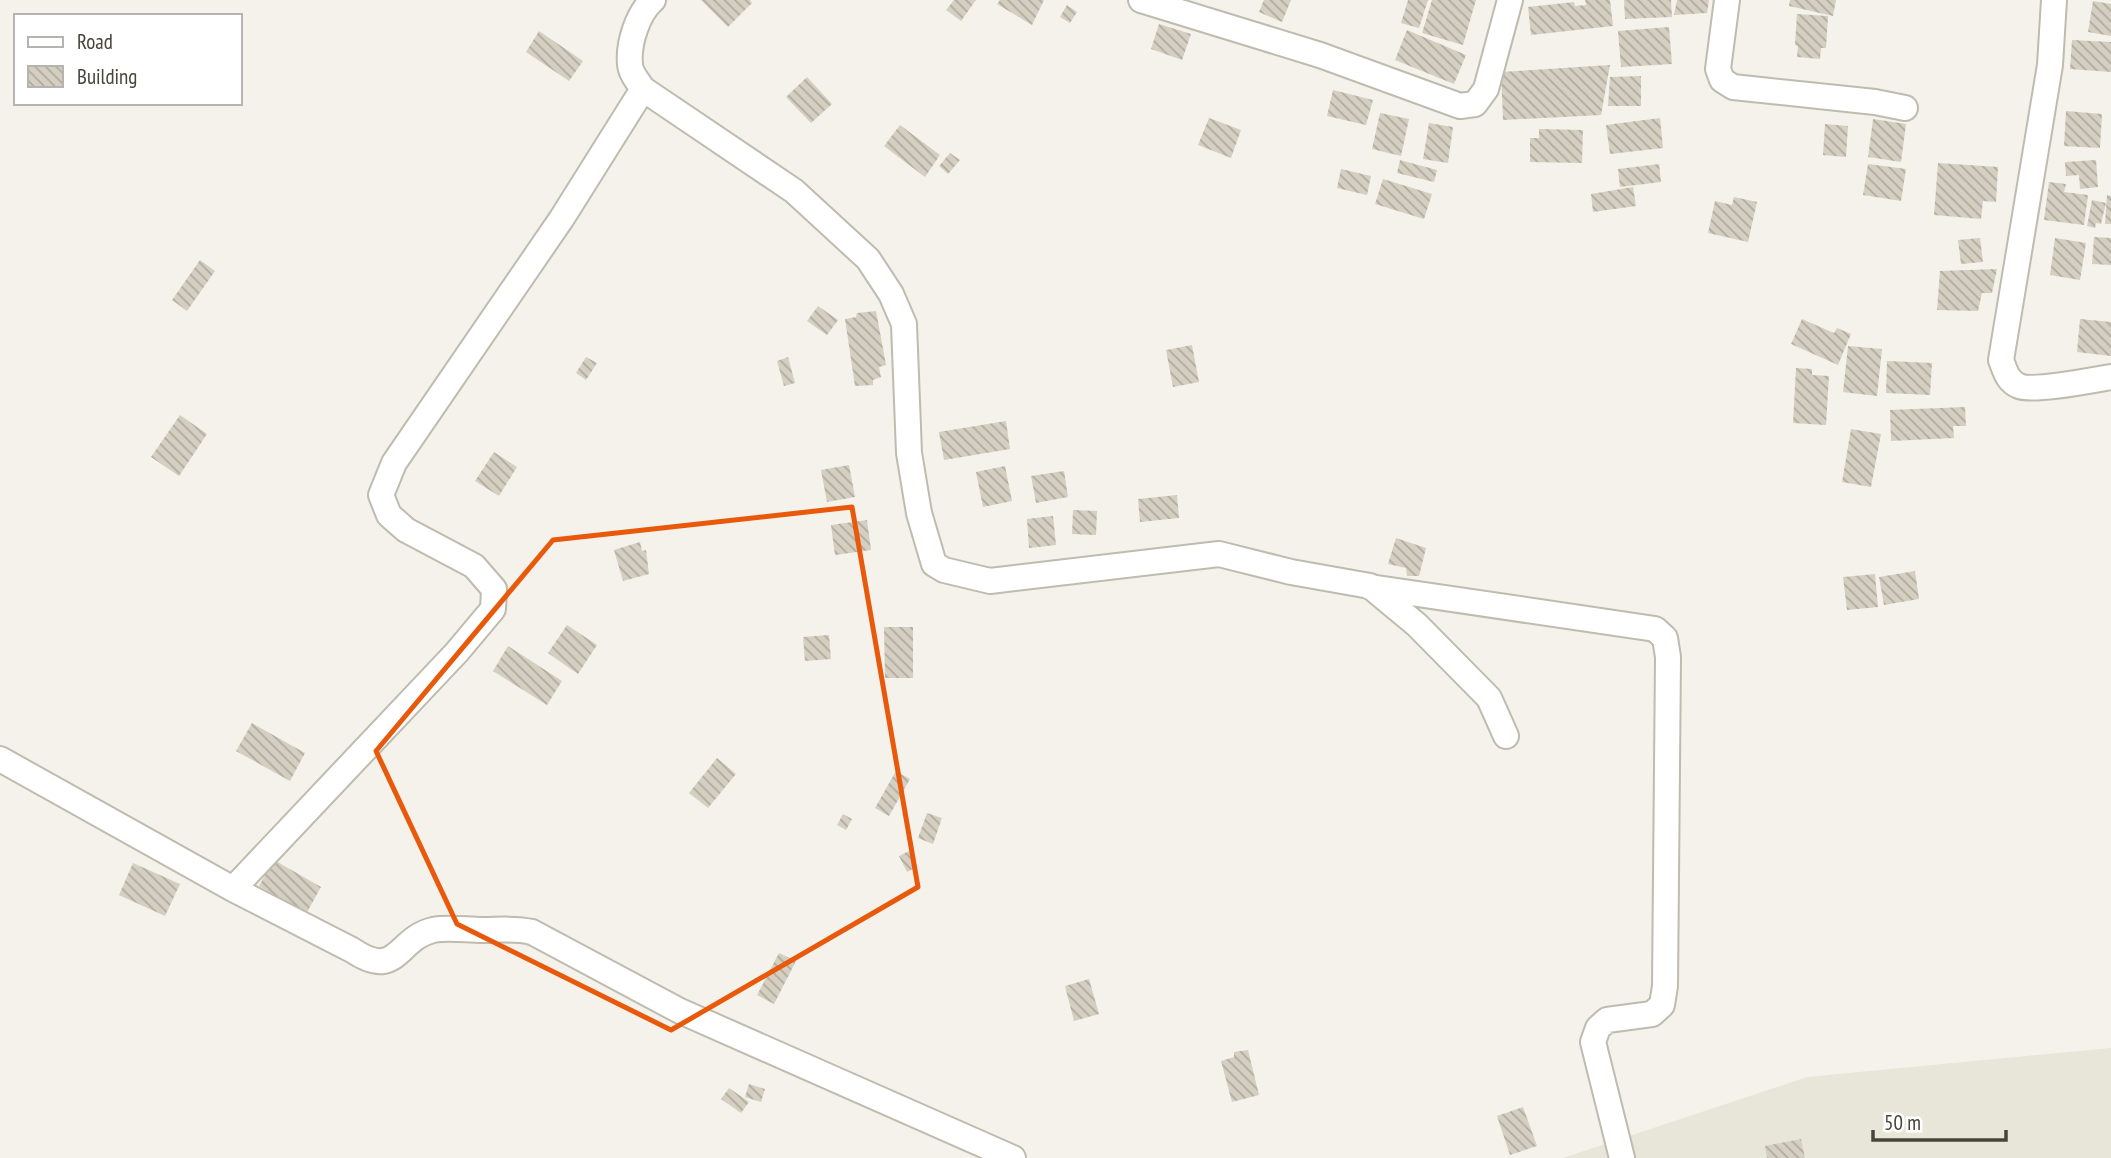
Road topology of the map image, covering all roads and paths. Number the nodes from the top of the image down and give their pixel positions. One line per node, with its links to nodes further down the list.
1 (653, 0): 6 (street)
2 (1141, 0): 3 (street)
3 (1510, 0)
4 (1727, 0): 7 (street)
5 (2054, 0): 8 (street)
6 (643, 89): 9 (street); 12 (street)
7 (1905, 108)
8 (2111, 377)
9 (1370, 586): 10 (street); 14 (street)
10 (1506, 736)
11 (0, 759): 12 (street)
12 (233, 889): 13 (street)
13 (1013, 1158)
14 (1622, 1158)

